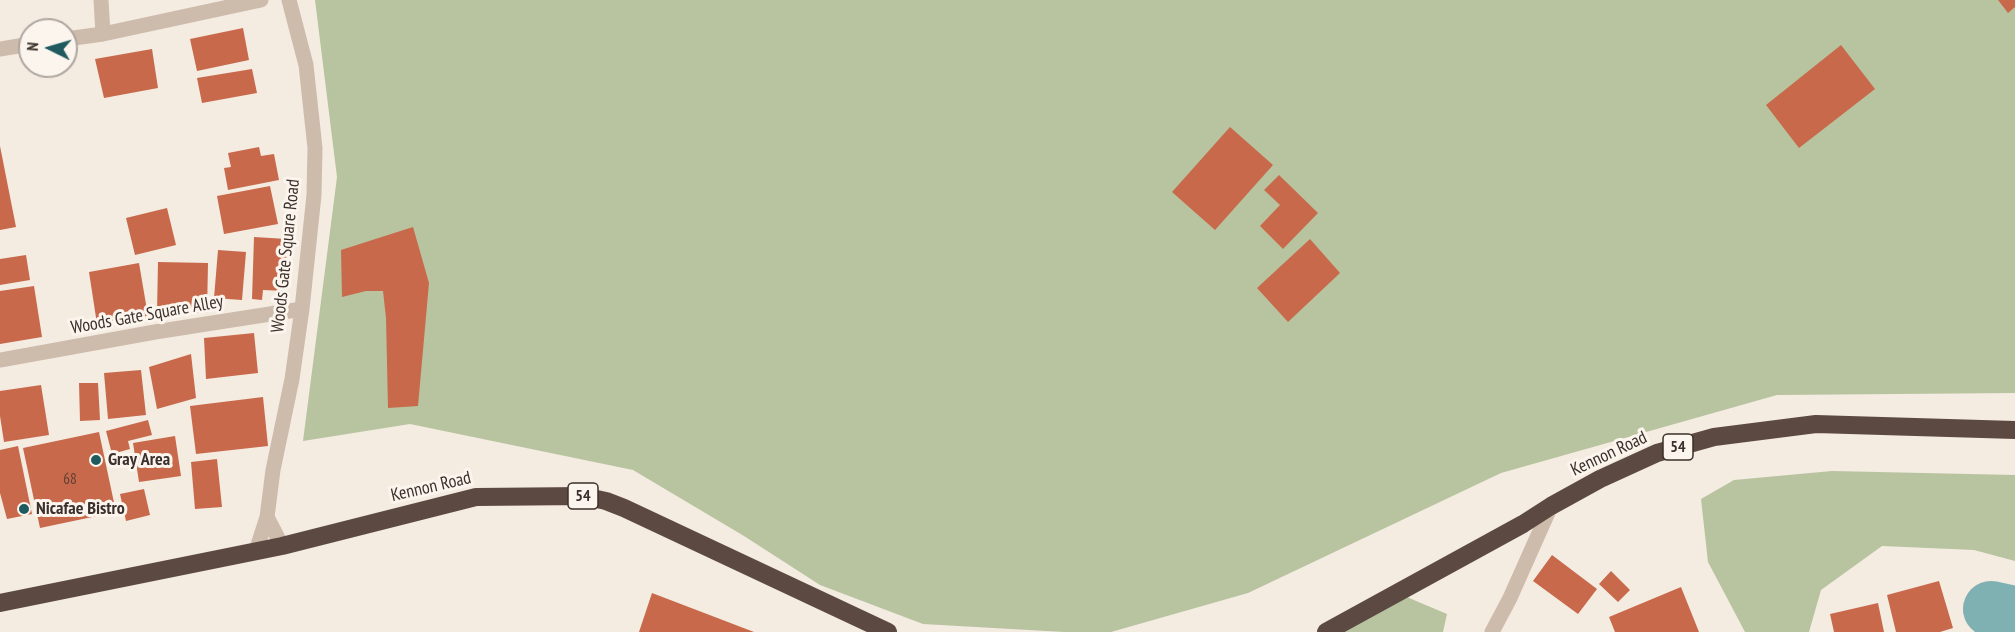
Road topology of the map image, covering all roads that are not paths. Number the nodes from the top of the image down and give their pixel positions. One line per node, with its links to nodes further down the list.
1 (101, 0): 4 (street)
2 (261, 0): 4 (street)
3 (289, 0): 8 (street, Woods Gate Square Road)
4 (104, 34): 5 (street)
5 (78, 37)
6 (18, 46): 7 (street)
7 (0, 49)
8 (302, 309): 9 (street, Woods Gate Square Alley); 12 (street, Woods Gate Square Road)
9 (0, 360)
10 (2015, 430): 11 (highway, Kennon Road / 54)
11 (1551, 506): 17 (highway, Kennon Road / 54); 18 (street)
12 (267, 517): 13 (street); 14 (street, Woods Gate Square Road)
13 (282, 546): 14 (highway, Kennon Road / 54); 16 (highway, Kennon Road / 54)
14 (256, 551): 15 (highway, Kennon Road / 54)
15 (0, 603)
16 (888, 632)
17 (1326, 632)
18 (1492, 632)

